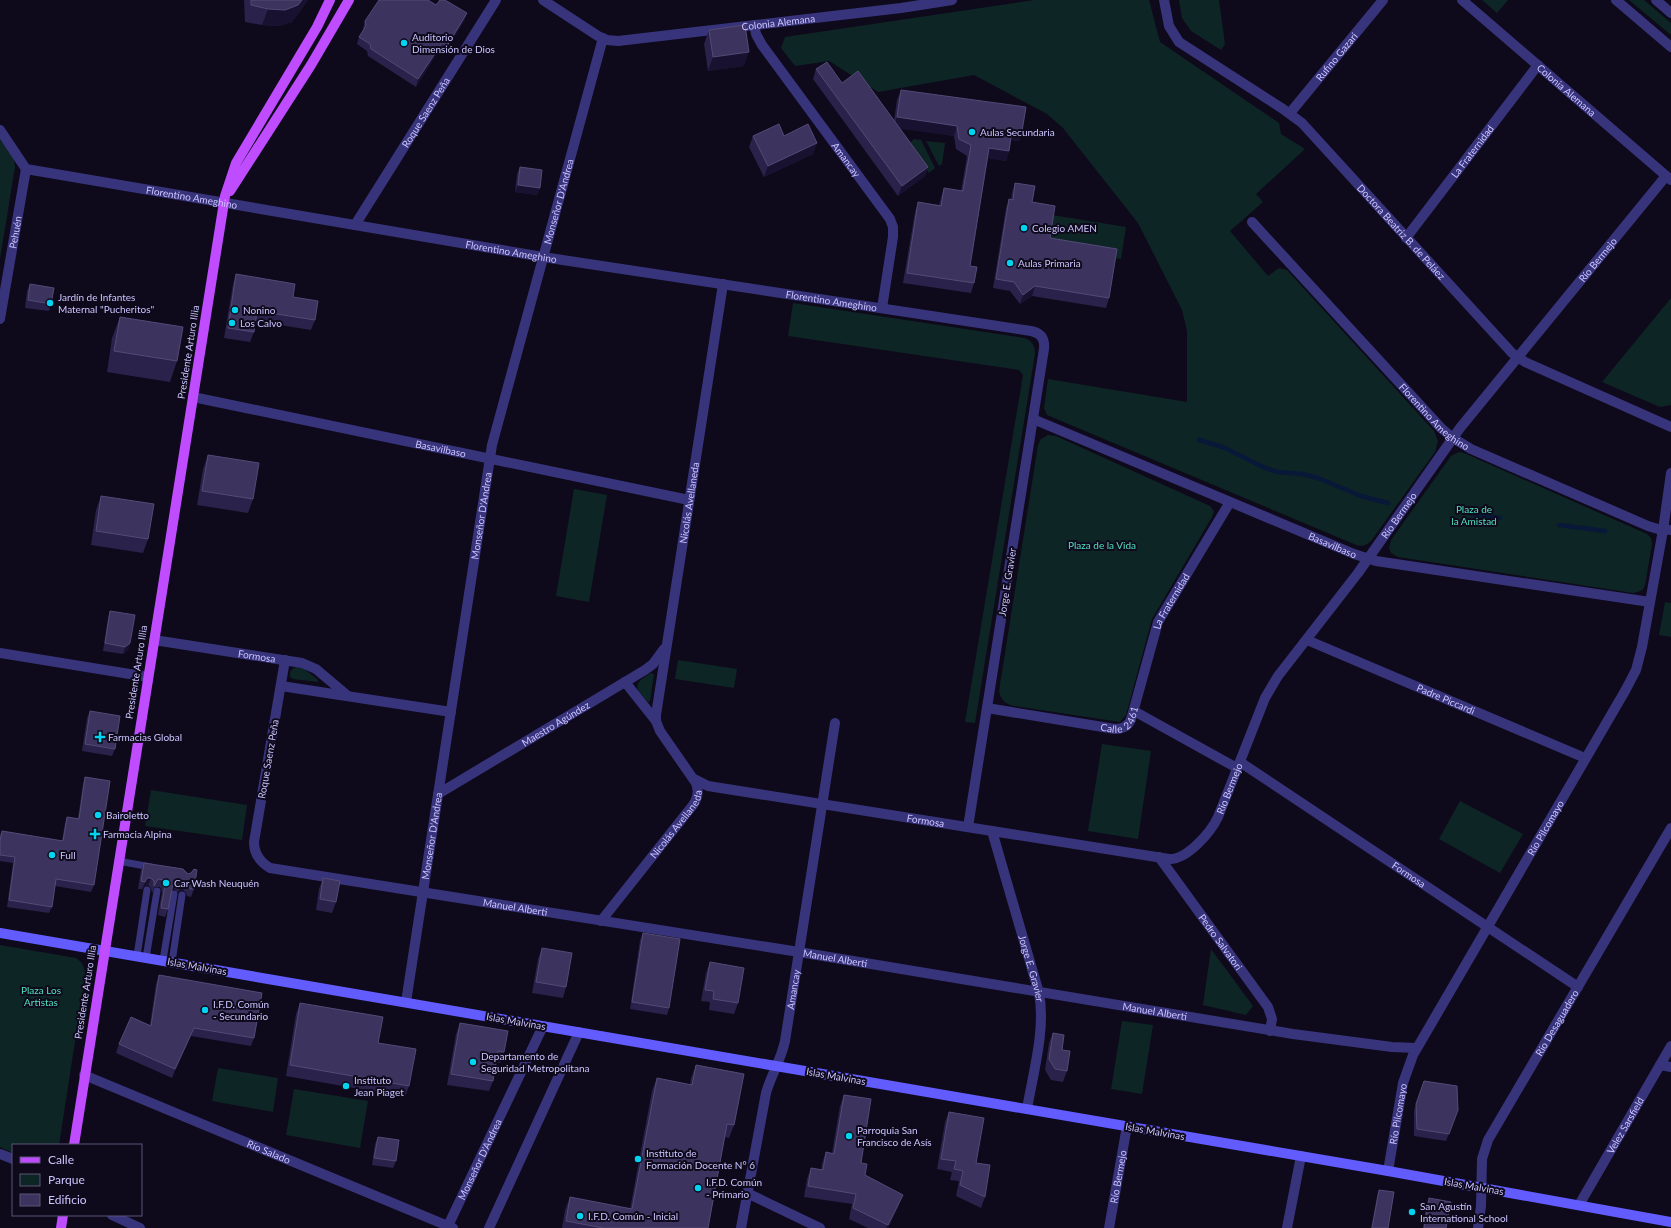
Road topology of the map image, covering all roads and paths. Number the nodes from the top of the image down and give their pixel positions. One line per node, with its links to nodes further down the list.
1 (330, 0): 20 (main road, Presidente Arturo Illia)
2 (349, 0): 20 (main road, Presidente Arturo Illia)
3 (496, 0): 22 (street, Roque Saenz Peña)
4 (543, 0): 13 (street, Colonia Alemana)
5 (952, 0): 12 (street, Colonia Alemana)
6 (1164, 0): 16 (street, Doctora Beatriz B. de Peláez)
7 (1383, 0): 16 (street, Rufino Gazari)
8 (1462, 0): 15 (street, Colonia Alemana)
9 (1616, 0): 14 (street)
10 (1656, 0): 11 (street)
11 (1671, 13)
12 (754, 25): 13 (street, Colonia Alemana); 27 (street, Amancay)
13 (603, 38): 24 (street, Monseñor D'Andrea)
14 (1671, 47)
15 (1538, 66): 19 (street, Colonia Alemana); 23 (street, La Fraternidad)
16 (1290, 113): 23 (street, Doctora Beatriz B. de Peláez)
17 (0, 130): 18 (street)
18 (26, 169): 20 (street, Florentino Ameghino); 25 (street, Pehuén)
19 (1669, 178): 30 (street, Río Bermejo)
20 (224, 204): 22 (street, Florentino Ameghino); 31 (main road, Presidente Arturo Illia)
21 (1252, 222): 34 (street, Florentino Ameghino)
22 (355, 226): 24 (street, Florentino Ameghino)
23 (1406, 238): 30 (street, Doctora Beatriz B. de Peláez)
24 (543, 257): 26 (street, Florentino Ameghino); 35 (street, Monseñor D'Andrea)
25 (4, 277): 28 (street, Pehuén)
26 (723, 284): 27 (street, Florentino Ameghino); 37 (street, Nicolás Avellaneda)
27 (882, 308): 29 (street, Florentino Ameghino)
28 (0, 319)
29 (1042, 337): 32 (street, Jorge E. Gravier)
30 (1517, 358): 33 (street, Doctora Beatriz B. de Peláez); 34 (street, Río Bermejo)
31 (193, 397): 35 (street, Basavilbaso); 42 (main road, Presidente Arturo Illia)
32 (1033, 419): 38 (street, Basavilbaso); 51 (street, Jorge E. Gravier)
33 (1671, 427)
34 (1453, 438): 39 (street, Florentino Ameghino); 40 (street, Río Bermejo)
35 (490, 458): 37 (street, Basavilbaso); 53 (street, Monseñor D'Andrea)
36 (1671, 473): 39 (street, Río Pilcomayo)
37 (689, 500): 44 (street, Nicolás Avellaneda)
38 (1230, 502): 40 (street, Basavilbaso); 52 (street, La Fraternidad)
39 (1667, 530): 41 (street, Río Pilcomayo)
40 (1369, 559): 41 (street, Basavilbaso); 43 (street, Río Bermejo)
41 (1650, 602): 56 (street, Río Pilcomayo)
42 (154, 640): 46 (street, Formosa); 47 (main road, Presidente Arturo Illia)
43 (1307, 640): 56 (street, Padre Piccardi); 57 (street, Río Bermejo)
44 (666, 647): 48 (street, Maestro Agúndez); 54 (street, Nicolás Avellaneda)
45 (0, 653): 47 (street)
46 (285, 660): 49 (street, Roque Saenz Peña); 50 (street, Formosa)
47 (148, 677): 66 (main road, Presidente Arturo Illia)
48 (625, 682): 54 (street, Nicolás Avellaneda); 59 (street, Maestro Agúndez)
49 (281, 686): 50 (street); 64 (street, Roque Saenz Peña)
50 (348, 696): 53 (street)
51 (987, 708): 52 (street, Calle 2461); 61 (street, Jorge E. Gravier)
52 (1134, 711): 57 (street, Calle 2461)
53 (451, 712): 59 (street, Monseñor D'Andrea)
54 (656, 721): 58 (street, Nicolás Avellaneda)
55 (835, 723): 60 (street, Amancay)
56 (1585, 758): 74 (street, Río Pilcomayo)
57 (1239, 765): 65 (street, Río Bermejo); 74 (street, Formosa)
58 (694, 779): 60 (street, Formosa); 73 (street, Nicolás Avellaneda)
59 (438, 794): 70 (street, Monseñor D'Andrea)
60 (822, 804): 61 (street, Formosa); 77 (street, Amancay)
61 (968, 827): 63 (street, Formosa)
62 (1671, 828): 80 (street, Río Desaguadero)
63 (992, 831): 65 (street, Formosa); 81 (street, Jorge E. Gravier)
64 (258, 858): 70 (street, Manuel Alberti)
65 (1159, 858): 84 (street, Pedro Salvatori)
66 (118, 861): 67 (lane); 76 (main road, Presidente Arturo Illia)
67 (160, 868)
68 (148, 890): 78 (lane)
69 (157, 891): 78 (lane)
70 (423, 893): 73 (street, Manuel Alberti); 82 (street, Monseñor D'Andrea)
71 (174, 894): 79 (lane)
72 (182, 895): 79 (lane)
73 (601, 921): 77 (street, Manuel Alberti)
74 (1487, 927): 80 (street, Formosa); 87 (street, Río Pilcomayo)
75 (0, 933): 76 (main road, Islas Malvinas)
76 (104, 950): 78 (main road, Islas Malvinas); 91 (main road, Presidente Arturo Illia)
77 (799, 952): 81 (street, Manuel Alberti); 89 (street, Amancay)
78 (142, 957): 79 (main road, Islas Malvinas)
79 (168, 961): 82 (main road, Islas Malvinas)
80 (1578, 987): 99 (street, Río Desaguadero)
81 (1039, 993): 84 (street, Manuel Alberti); 92 (street, Jorge E. Gravier)
82 (406, 1002): 83 (main road, Islas Malvinas)
83 (543, 1026): 85 (main road, Islas Malvinas); 105 (street, Monseñor D'Andrea)
84 (1270, 1030): 87 (street, Manuel Alberti)
85 (579, 1032): 89 (main road, Islas Malvinas); 108 (street)
86 (1671, 1046): 88 (street, Velez Sarsfield)
87 (1416, 1048): 98 (street, Río Pilcomayo)
88 (1660, 1065): 90 (street); 101 (street, Velez Sarsfield)
89 (777, 1066): 92 (main road, Islas Malvinas); 100 (street, Amancay)
90 (1671, 1067)
91 (84, 1075): 94 (main road, Presidente Arturo Illia); 105 (street, Río Salado)
92 (1027, 1109): 93 (main road, Islas Malvinas)
93 (1127, 1126): 96 (main road, Islas Malvinas); 111 (street, Río Bermejo)
94 (74, 1144)
95 (0, 1154): 97 (street)
96 (1301, 1156): 98 (main road, Islas Malvinas); 112 (street)
97 (12, 1159)
98 (1388, 1171): 99 (main road, Islas Malvinas)
99 (1481, 1187): 101 (main road, Islas Malvinas); 113 (street, Río Desaguadero)
100 (747, 1193): 109 (street, Amancay); 110 (street)
101 (1579, 1205): 104 (main road, Islas Malvinas)
102 (63, 1216): 106 (main road)
103 (114, 1216): 107 (street)
104 (1671, 1222)
105 (449, 1227)
106 (61, 1228)
107 (140, 1228)
108 (489, 1228)
109 (741, 1228)
110 (820, 1228)
111 (1109, 1228)
112 (1288, 1228)
113 (1478, 1228)

